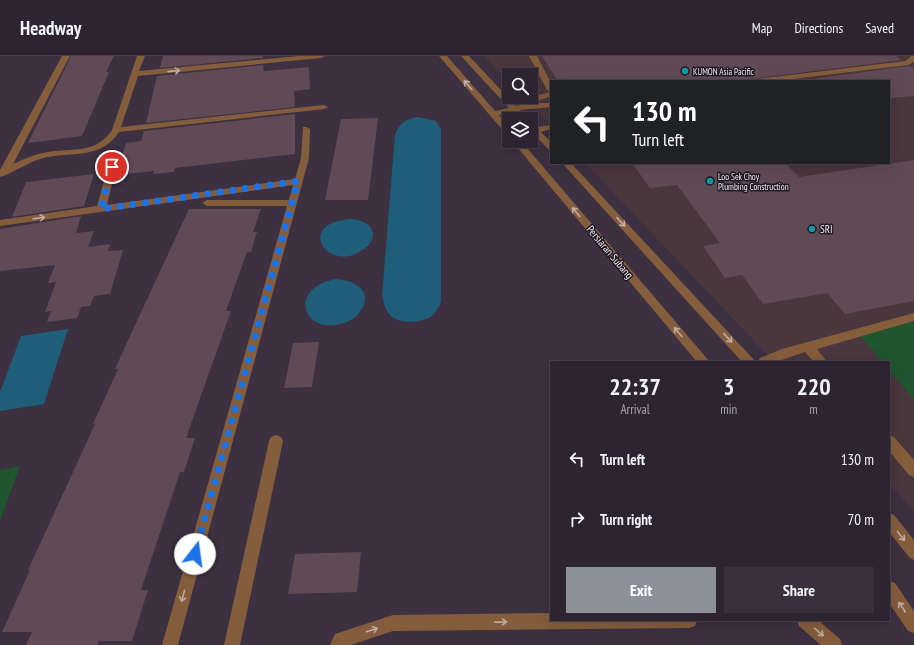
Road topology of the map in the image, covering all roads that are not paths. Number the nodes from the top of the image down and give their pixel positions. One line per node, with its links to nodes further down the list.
1 (66, 56): 29 (street)
2 (141, 56): 9 (street)
3 (320, 56): 9 (street, one-way to 3)
4 (443, 56): 18 (street, one-way to 4)
5 (465, 56): 16 (street)
6 (533, 56): 11 (street)
7 (911, 56): 8 (street)
8 (914, 58): 10 (street)
9 (135, 74): 23 (street)
10 (765, 80)
11 (550, 88)
12 (550, 94): 15 (street)
13 (550, 105): 15 (street)
14 (324, 106): 23 (street)
15 (526, 106): 16 (street)
16 (514, 109): 17 (street); 18 (street)
17 (517, 112)
18 (494, 114): 19 (street)
19 (502, 124)
20 (550, 127): 21 (street)
21 (538, 128)
22 (306, 129): 30 (street)
23 (116, 130): 29 (street)
24 (538, 134): 25 (street)
25 (550, 146)
26 (522, 148): 37 (street, Persiaran Subang, one-way to 26)
27 (567, 164): 38 (street, one-way to 38)
28 (112, 167): 33 (street)
29 (2, 173)
30 (298, 181): 32 (street); 33 (street)
31 (207, 203): 32 (street)
32 (292, 203): 50 (street, one-way to 50)
33 (101, 209): 34 (street, one-way to 33)
34 (0, 223)
35 (914, 317): 36 (street)
36 (808, 347): 39 (street); 40 (street)
37 (703, 361)
38 (749, 361)
39 (766, 361)
40 (820, 361)
41 (276, 441): 51 (street)
42 (890, 442): 43 (street)
43 (914, 470)
44 (890, 521): 45 (street, one-way to 45)
45 (914, 552)
46 (890, 590): 49 (street, one-way to 46)
47 (590, 621): 52 (street, one-way to 47)
48 (805, 621): 53 (street, one-way to 53)
49 (914, 625)
50 (170, 645)
51 (232, 645)
52 (338, 645)
53 (834, 645)

